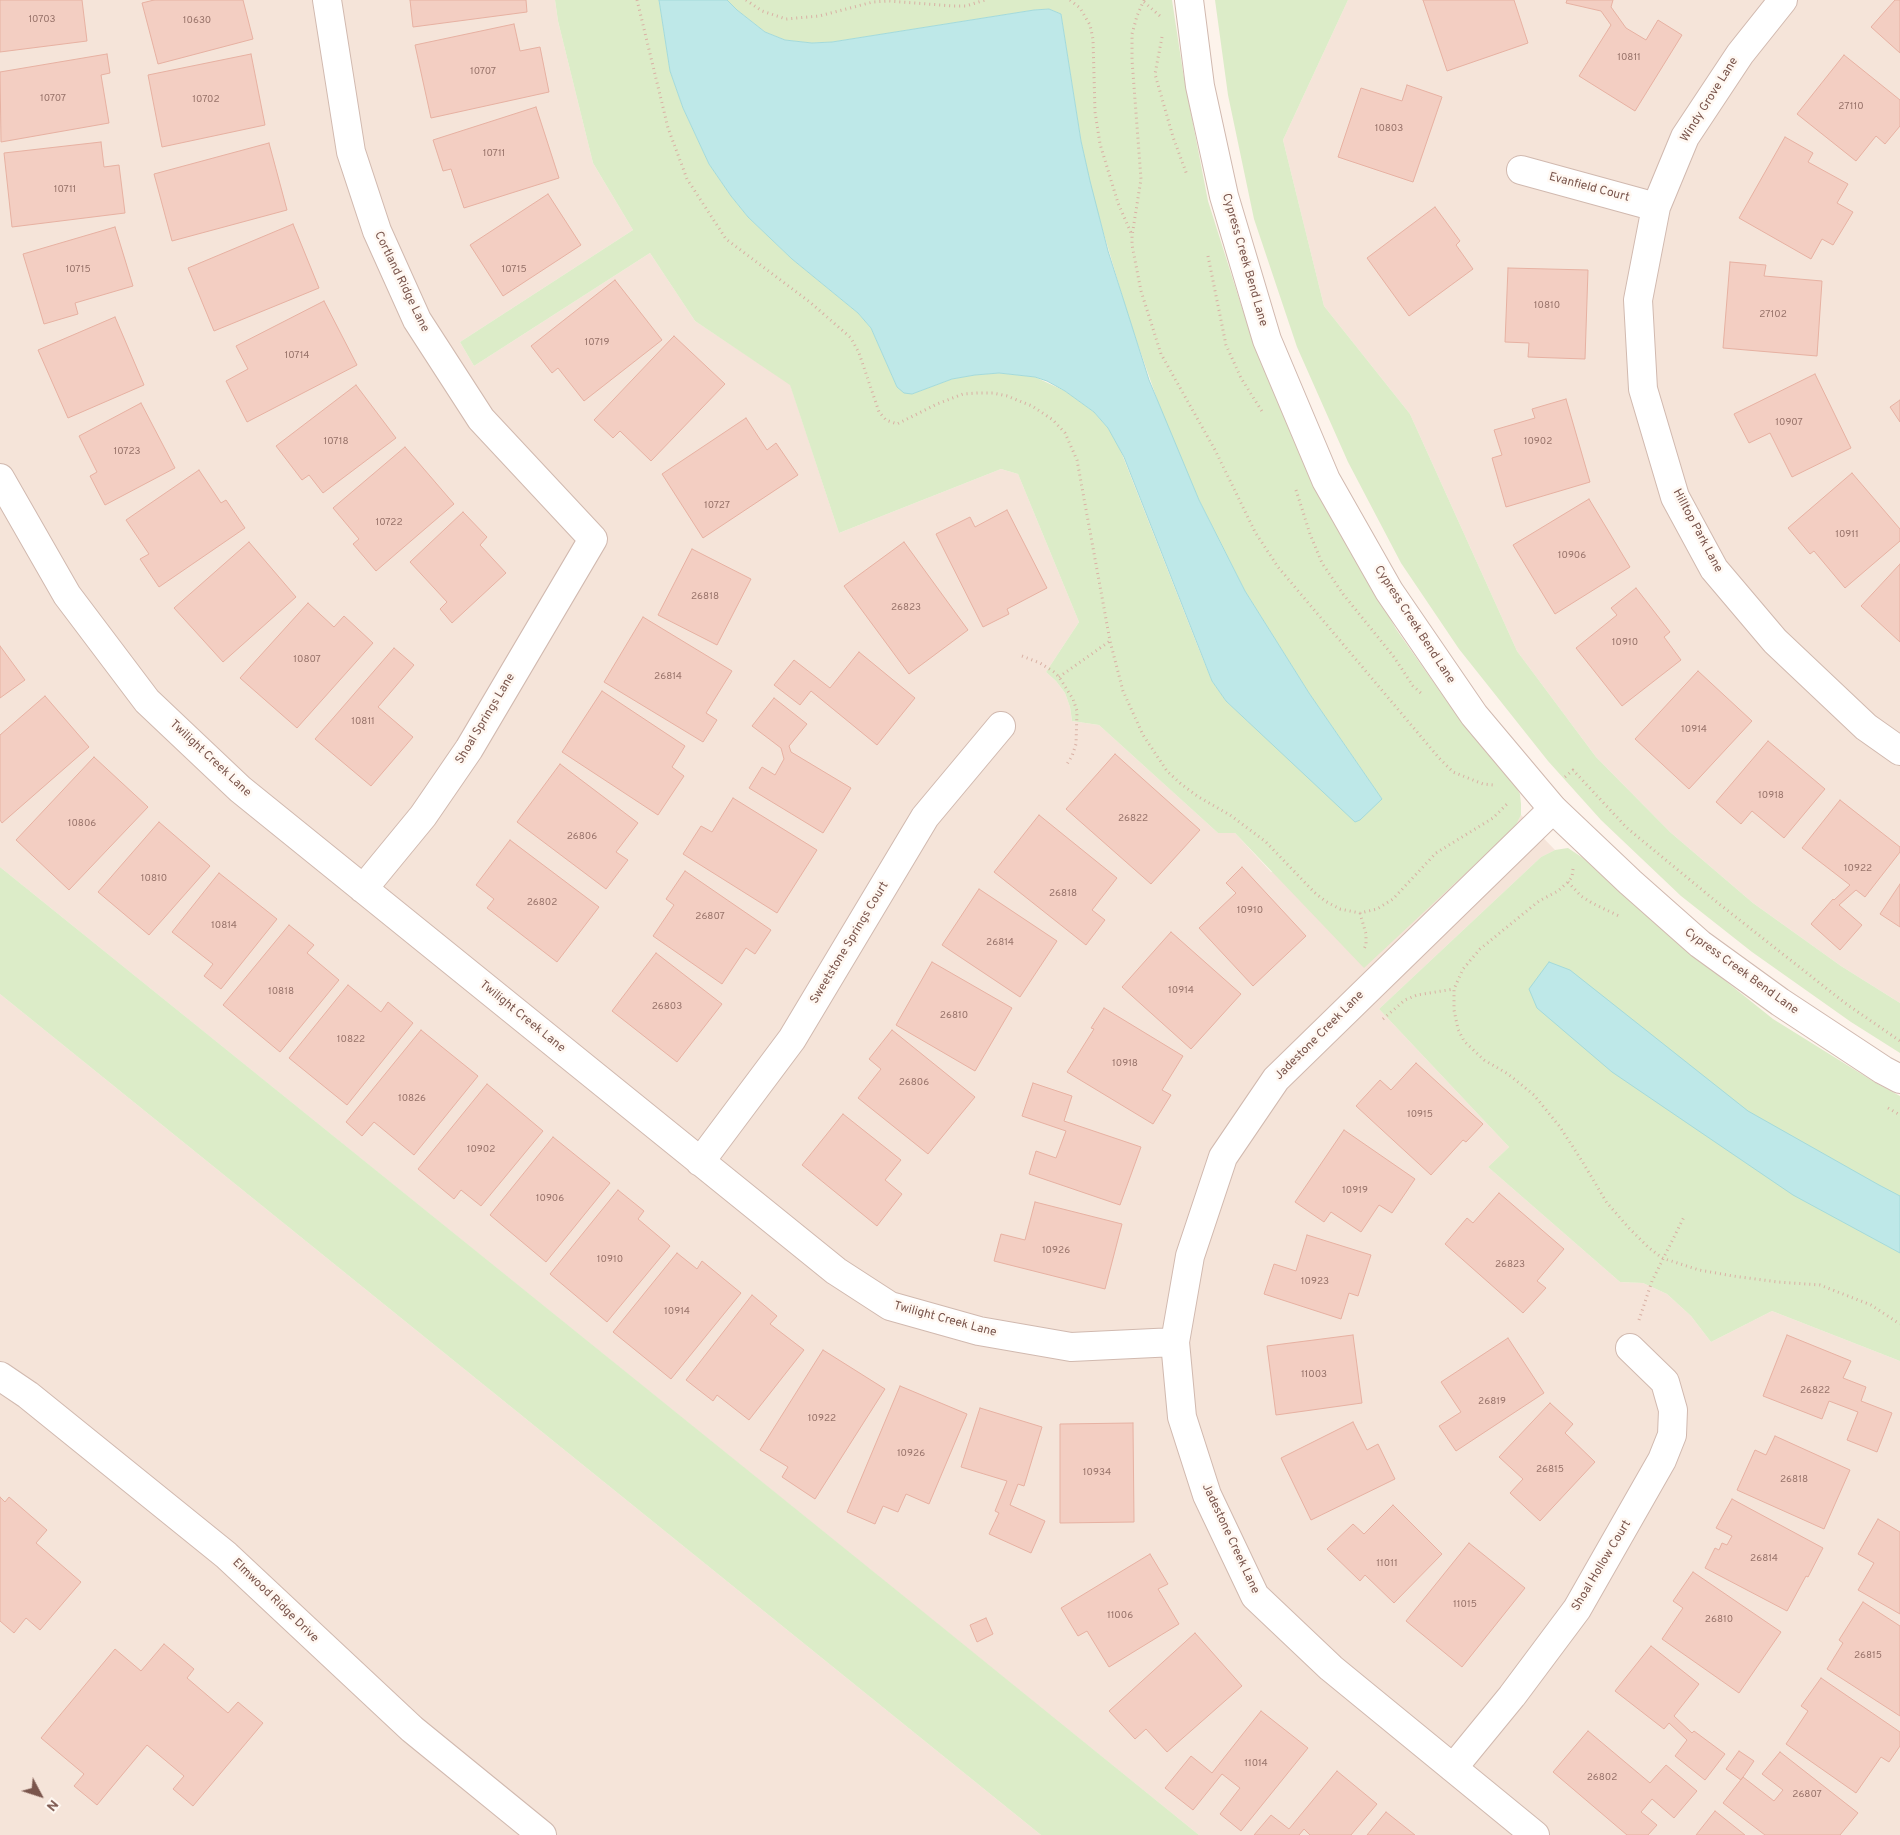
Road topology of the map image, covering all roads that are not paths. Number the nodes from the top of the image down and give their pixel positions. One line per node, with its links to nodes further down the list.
1 (327, 0): 8 (street, Cortland Ridge Lane)
2 (1189, 0): 11 (street, Cypress Creek Bend Lane)
3 (1783, 0): 5 (street, Windy Grove Lane)
4 (1521, 170): 5 (street, Evanfield Court)
5 (1656, 207): 6 (street, Windy Grove Lane)
6 (1638, 300): 10 (street, Hilltop Park Lane)
7 (0, 478): 12 (street, Twilight Creek Lane)
8 (593, 539): 12 (street, Shoal Springs Lane)
9 (1001, 726): 14 (street, Sweetstone Springs Court)
10 (1900, 751)
11 (1553, 809): 13 (street, Cypress Creek Bend Lane); 15 (street, Jadestone Creek Lane)
12 (363, 889): 14 (street, Twilight Creek Lane)
13 (1900, 1079)
14 (700, 1162): 15 (street, Twilight Creek Lane)
15 (1175, 1342): 18 (street, Jadestone Creek Lane)
16 (1630, 1348): 18 (street, Shoal Hollow Court)
17 (0, 1376): 19 (street, Elmwood Ridge Drive)
18 (1452, 1768): 20 (street, Jadestone Creek Lane)
19 (542, 1835)
20 (1535, 1835)

